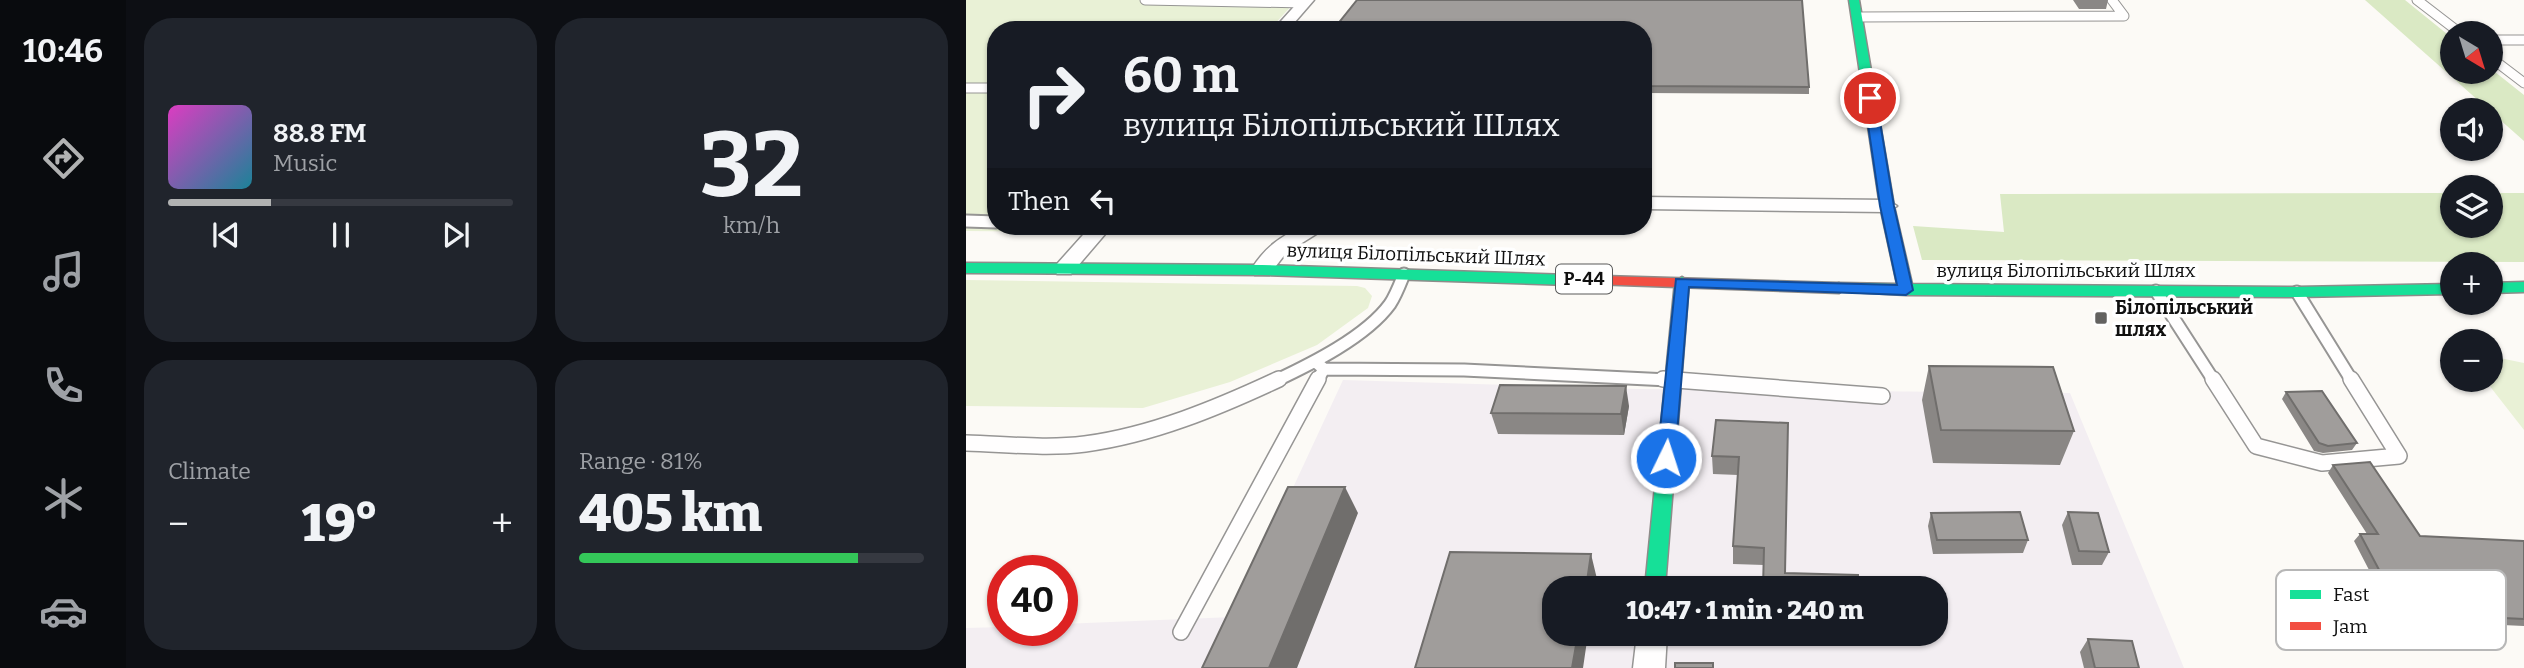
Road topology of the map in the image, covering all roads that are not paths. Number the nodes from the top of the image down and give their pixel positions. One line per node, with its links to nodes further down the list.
1 (1144, 0): 5 (lane)
2 (1854, 0): 6 (main road)
3 (2112, 0): 6 (lane)
4 (2417, 0): 8 (lane)
5 (1306, 1): 7 (street)
6 (1857, 17): 16 (main road)
7 (1288, 21)
8 (2444, 21)
9 (2503, 40): 10 (lane)
10 (2524, 40)
11 (2503, 67): 12 (lane)
12 (2524, 83)
13 (966, 88): 14 (lane)
14 (987, 88)
15 (1652, 203): 16 (street)
16 (1887, 206): 29 (main road)
17 (966, 221): 18 (lane)
18 (987, 222)
19 (1094, 235): 22 (street)
20 (1299, 235): 23 (street)
21 (966, 268): 22 (main road, вулиця Білопільський Шлях / Р-44)
22 (1064, 269): 23 (main road, вулиця Білопільський Шлях / Р-44)
23 (1262, 270): 24 (main road, вулиця Білопільський Шлях / Р-44)
24 (1404, 274): 25 (main road, вулиця Білопільський Шлях / Р-44); 32 (lane)
25 (1682, 282): 29 (main road, вулиця Білопільський Шлях / Р-44); 33 (main road)
26 (2503, 288): 27 (main road)
27 (2524, 288)
28 (2440, 289): 31 (main road, вулиця Білопільський Шлях / Р-44)
29 (1906, 290): 30 (main road, вулиця Білопільський Шлях / Р-44)
30 (2156, 291): 31 (main road, вулиця Білопільський Шлях / Р-44); 31 (lane)
31 (2297, 292)
32 (1319, 365): 33 (lane); 35 (lane); 37 (lane)
33 (1672, 379): 34 (lane); 36 (main road)
34 (1882, 396)
35 (966, 443)
36 (1657, 576)
37 (1181, 632)
38 (1651, 646): 39 (street)
39 (1649, 668)

